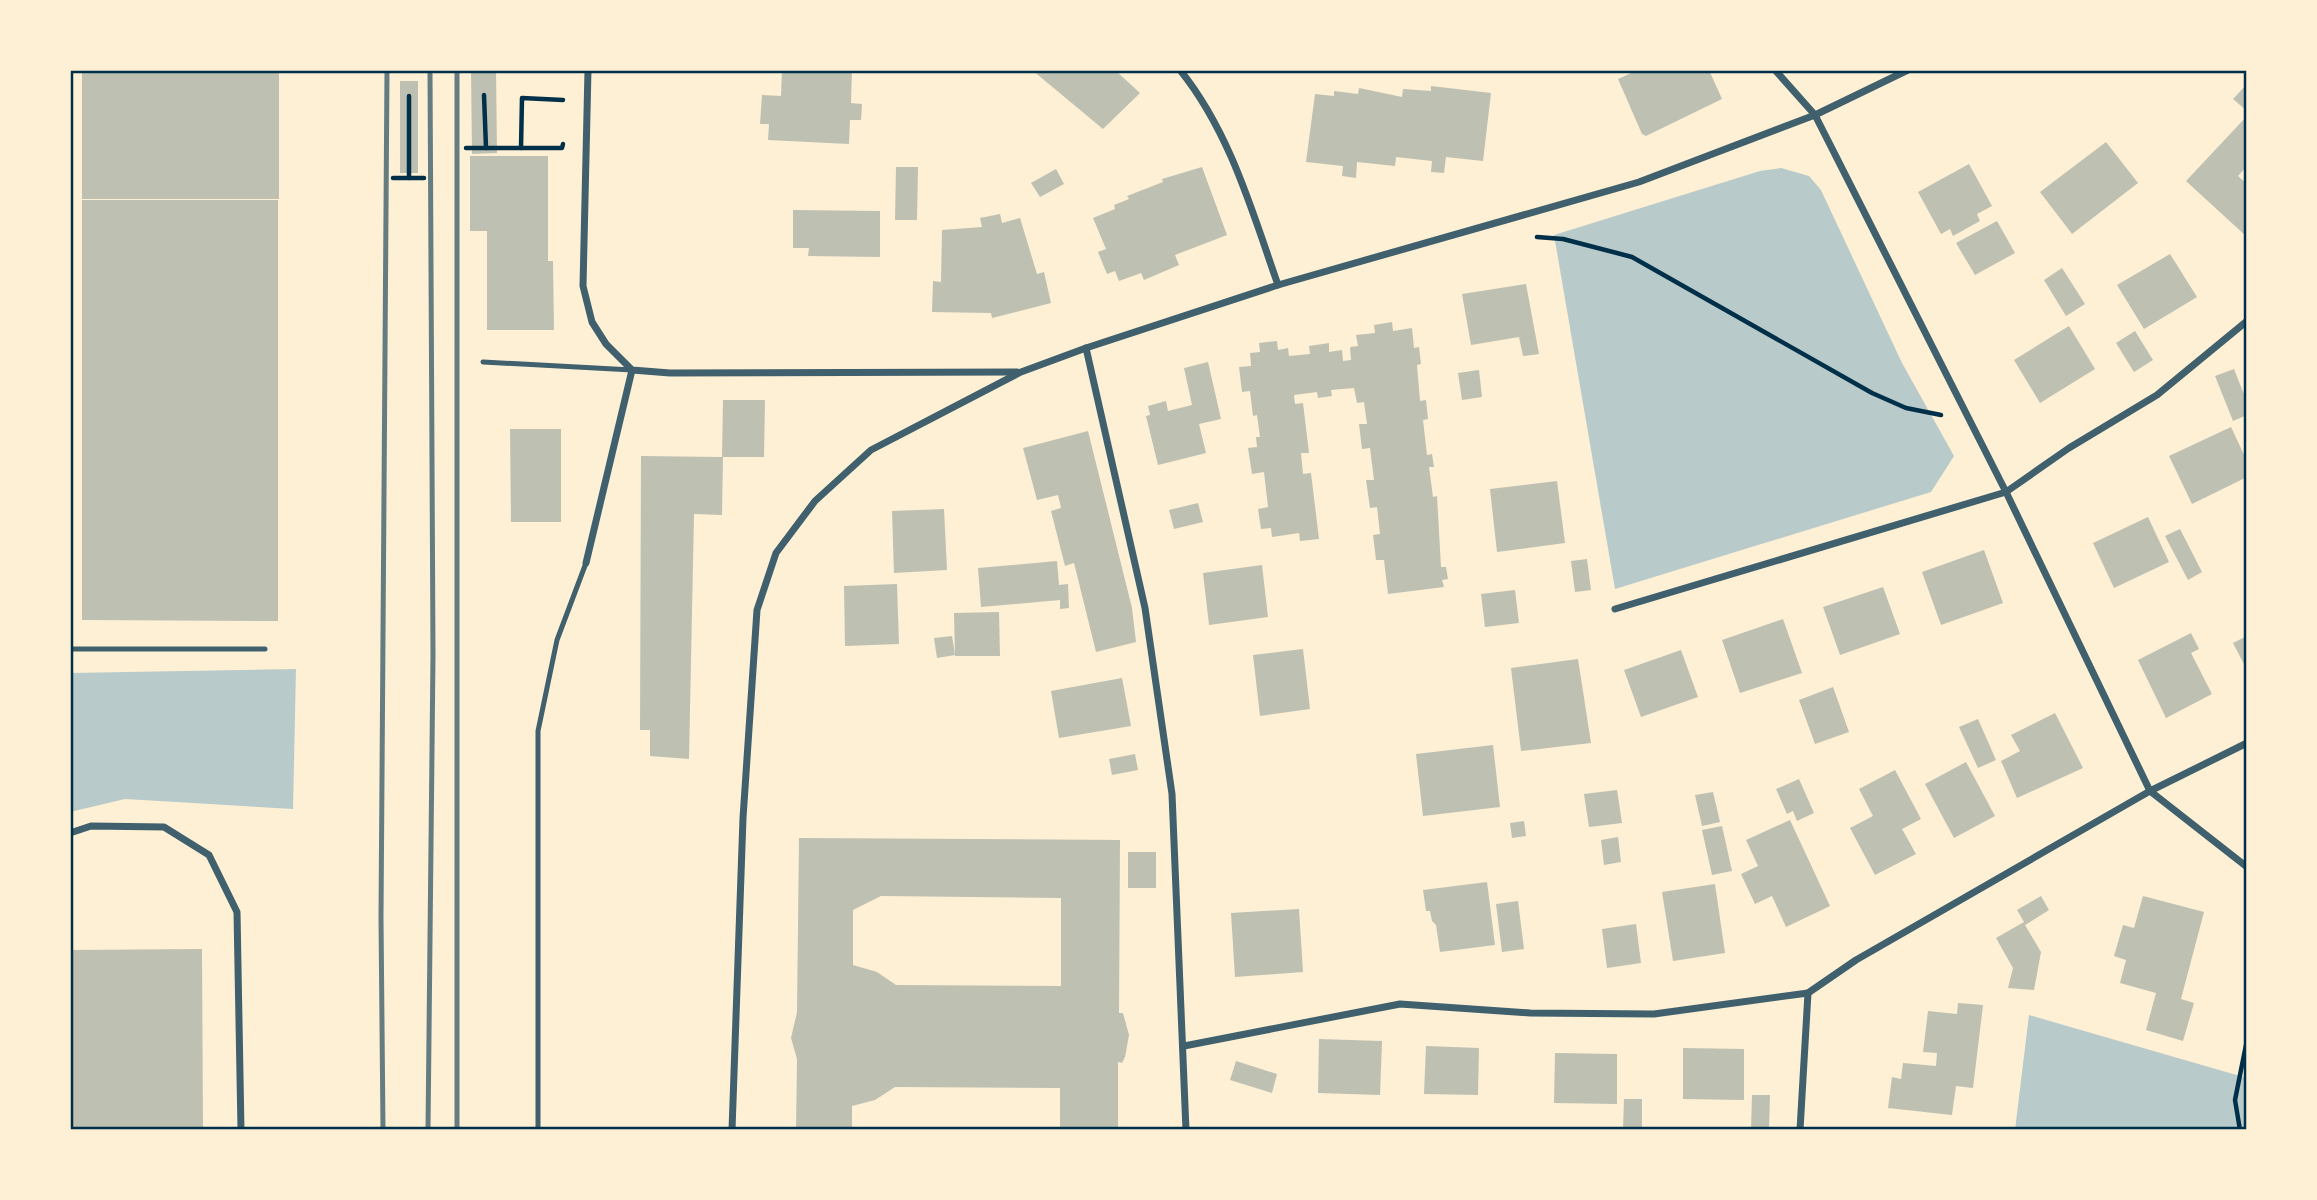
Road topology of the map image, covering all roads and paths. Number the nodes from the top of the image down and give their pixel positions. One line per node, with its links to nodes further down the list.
1 (588, 70): 21 (street)
2 (1180, 70): 17 (street)
3 (1775, 70): 8 (street)
4 (1908, 70): 8 (street)
5 (484, 95): 10 (path)
6 (409, 96): 14 (path)
7 (564, 100): 11 (path)
8 (1815, 115): 17 (street); 24 (street)
9 (466, 148): 10 (path)
10 (486, 148): 11 (path)
11 (521, 148): 12 (path)
12 (555, 148)
13 (393, 178): 14 (path)
14 (409, 178): 15 (path)
15 (424, 178)
16 (1536, 237): 23 (path)
17 (1278, 285): 19 (street)
18 (2247, 321): 24 (street)
19 (1086, 348): 22 (street); 35 (street)
20 (483, 362): 21 (lane)
21 (632, 370): 22 (street); 25 (street)
22 (1021, 372): 38 (street)
23 (1941, 415)
24 (2006, 492): 26 (street); 30 (street)
25 (586, 563): 37 (lane)
26 (1615, 609)
27 (70, 649): 28 (lane)
28 (265, 649)
29 (2247, 743): 30 (street)
30 (2150, 791): 32 (street); 33 (street)
31 (70, 834): 36 (street)
32 (2247, 867)
33 (1808, 993): 35 (street); 40 (street)
34 (2247, 1040): 41 (path)
35 (1184, 1046): 39 (street)
36 (241, 1130)
37 (538, 1130)
38 (732, 1130)
39 (1186, 1130)
40 (1800, 1130)
41 (2240, 1130)

